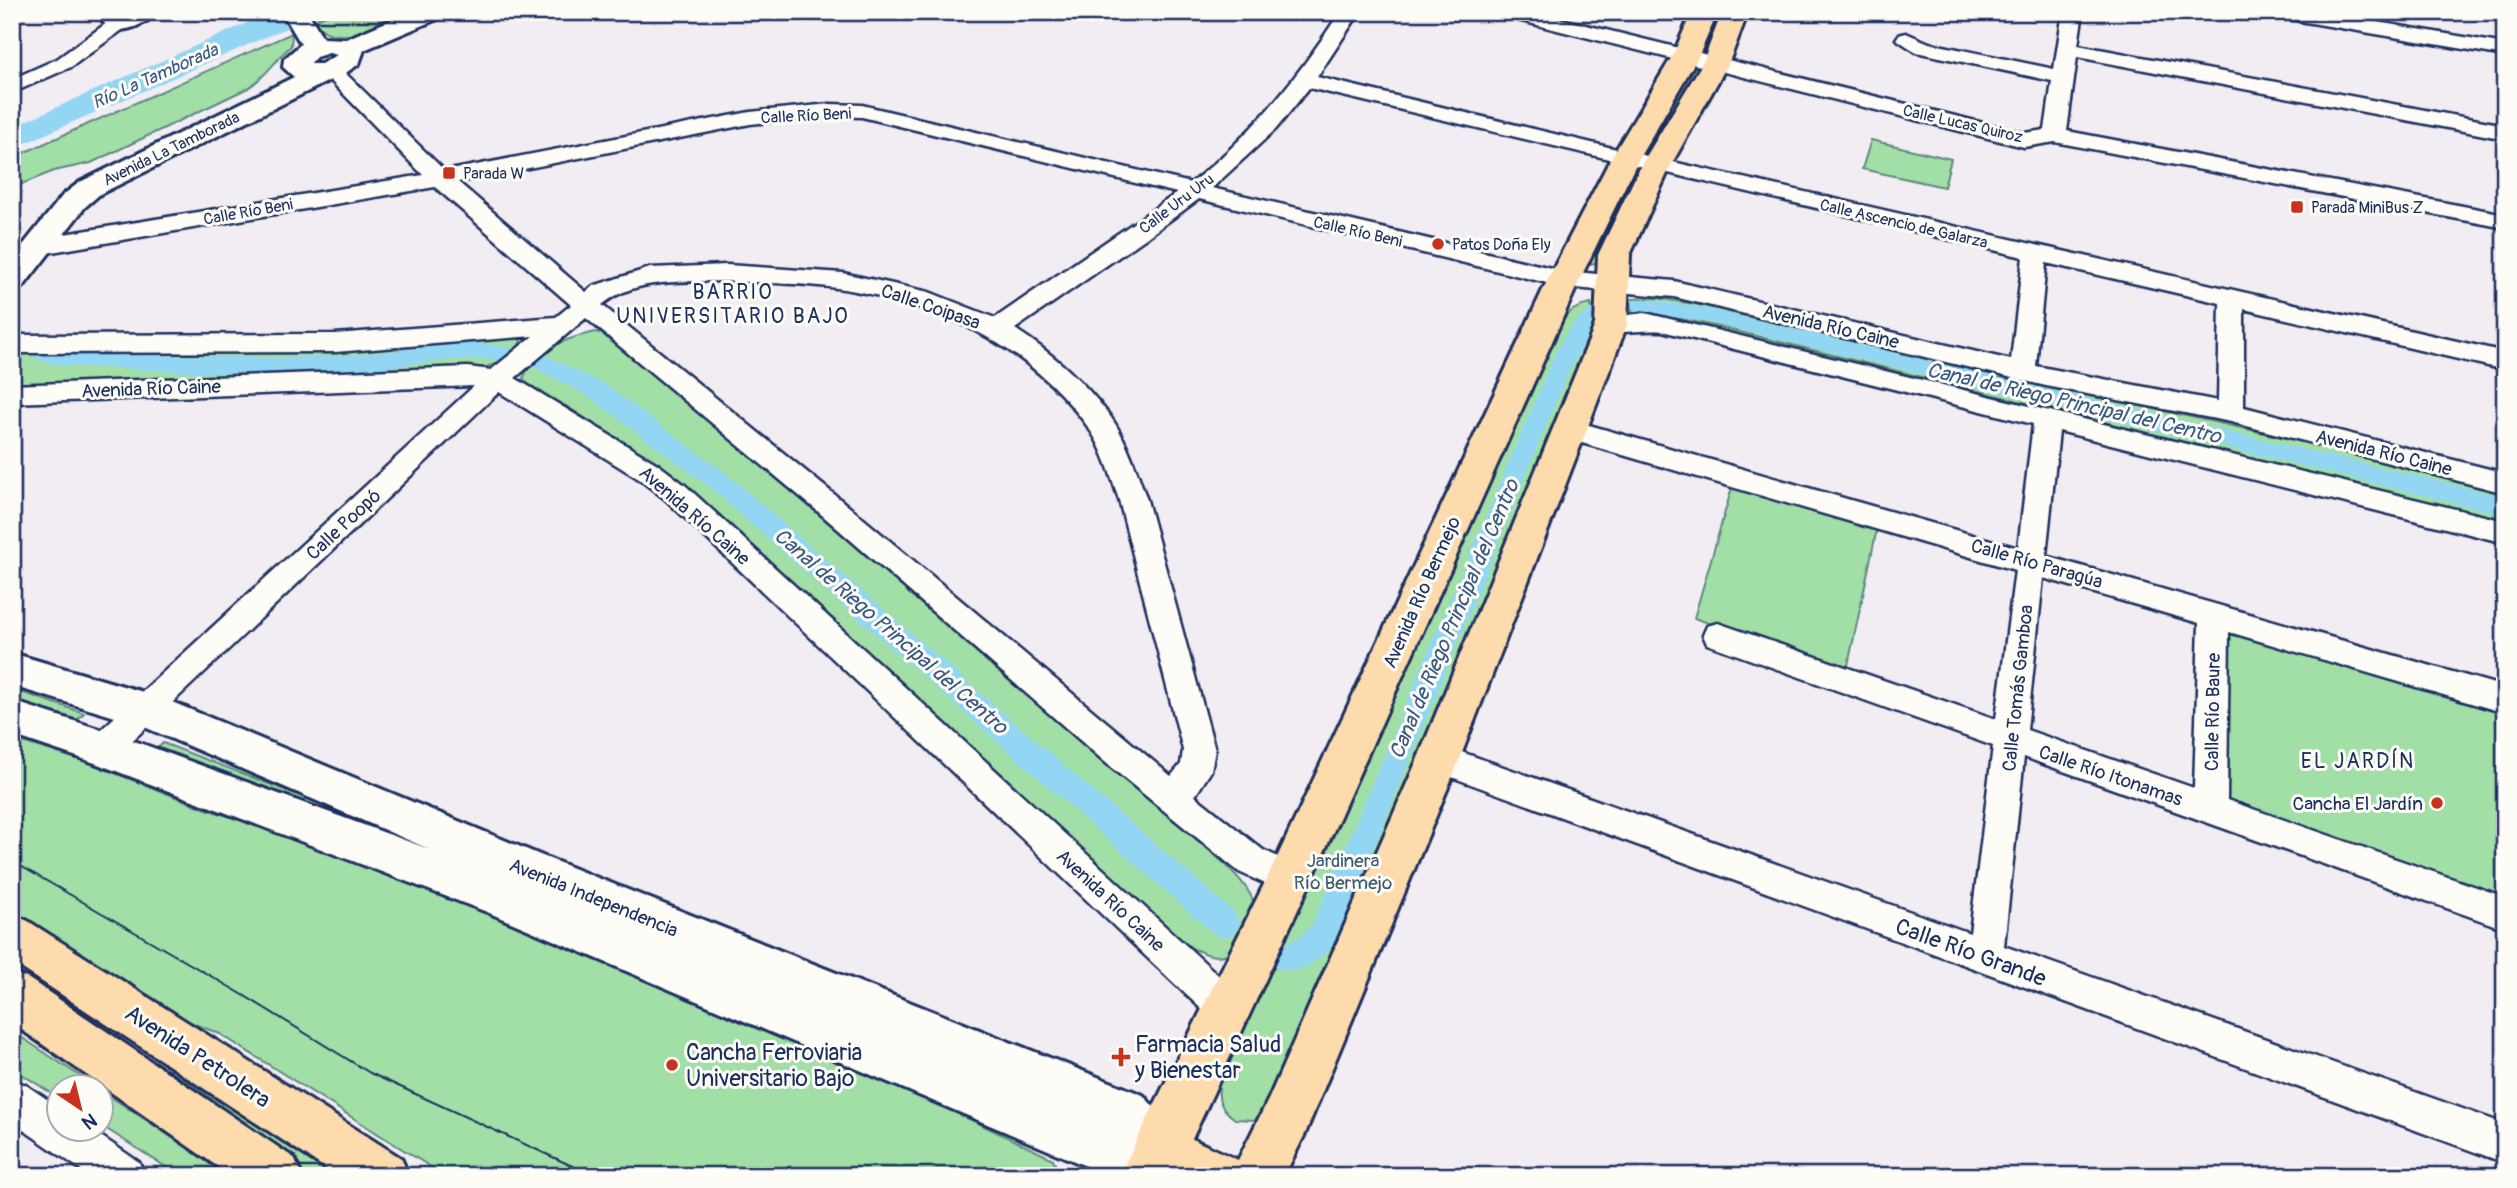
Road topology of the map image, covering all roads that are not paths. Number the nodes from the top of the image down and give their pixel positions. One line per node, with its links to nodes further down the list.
1 (143, 12): 9 (main road)
2 (433, 12): 12 (main road)
3 (1350, 12): 17 (street, Calle Uru Uru)
4 (1508, 12): 14 (street, Calle Lucas Quiroz)
5 (1705, 12): 14 (main road, Avenida Río Bermejo)
6 (1735, 12): 15 (main road)
7 (2073, 12): 11 (street)
8 (2282, 12): 13 (street)
9 (114, 18): 18 (street)
10 (1906, 39): 16 (street)
11 (2069, 49): 16 (street); 19 (street)
12 (311, 50): 23 (street); 26 (main road, Avenida La Tamborada)
13 (2505, 50)
14 (1686, 55): 15 (street, Calle Lucas Quiroz); 21 (main road, Avenida Río Bermejo)
15 (1716, 62): 20 (street, Calle Lucas Quiroz); 22 (main road)
16 (2065, 77): 20 (street)
17 (1305, 81): 21 (street, Calle Ascencio de Galarza); 24 (street, Calle Uru Uru)
18 (12, 87)
19 (2505, 132)
20 (2054, 135): 25 (street, Calle Lucas Quiroz)
21 (1625, 158): 22 (street, Calle Ascencio de Galarza); 28 (main road, Avenida Río Bermejo)
22 (1656, 165): 27 (street, Calle Ascencio de Galarza); 30 (main road)
23 (440, 179): 24 (street, Calle Río Beni); 26 (street, Calle Río Beni); 32 (street)
24 (1195, 193): 28 (street, Calle Río Beni); 35 (street, Calle Uru Uru)
25 (2505, 221)
26 (26, 243): 29 (main road, Avenida La Tamborada)
27 (2035, 253): 31 (street, Calle Ascencio de Galarza); 38 (street)
28 (1564, 279): 30 (street, Avenida Río Caine); 58 (main road, Avenida Río Bermejo)
29 (12, 280)
30 (1613, 285): 33 (main road); 38 (street, Avenida Río Caine)
31 (2232, 299): 37 (street, Calle Ascencio de Galarza); 41 (street)
32 (595, 311): 34 (street, Calle Poopó); 35 (street, Calle Coipasa); 56 (street)
33 (1611, 324): 42 (street, Avenida Río Caine); 43 (main road)
34 (562, 325): 36 (street); 39 (street, Calle Poopó)
35 (997, 329): 56 (street, Calle Coipasa)
36 (12, 344)
37 (2505, 360)
38 (2023, 371): 41 (street, Avenida Río Caine)
39 (496, 380): 40 (street, Avenida Río Caine); 51 (street, Calle Poopó); 63 (street, Avenida Río Caine)
40 (12, 394)
41 (2231, 413): 44 (street, Avenida Río Caine)
42 (2048, 418): 45 (street, Avenida Río Caine); 46 (street, Calle Tomás Gamboa)
43 (1568, 429): 46 (street, Calle Río Paragúa); 55 (main road)
44 (2505, 483)
45 (2505, 532)
46 (2030, 561): 47 (street, Calle Río Paragúa); 53 (street, Calle Tomás Gamboa)
47 (2214, 614): 50 (street, Calle Río Paragúa); 57 (street, Calle Río Baure)
48 (1718, 635): 53 (street, Calle Río Itonamas)
49 (12, 668): 51 (main road, Avenida Independencia)
50 (2505, 701)
51 (145, 709): 54 (street, Calle Poopó); 66 (main road, Avenida Independencia)
52 (12, 718): 54 (main road, Avenida Independencia)
53 (2011, 740): 57 (street, Calle Río Itonamas); 61 (street, Calle Tomás Gamboa)
54 (103, 748): 66 (main road, Avenida Independencia)
55 (1438, 758): 61 (street, Calle Río Grande); 71 (main road)
56 (1172, 796): 58 (street)
57 (2210, 810): 59 (street, Calle Río Itonamas)
58 (1290, 879): 63 (main road, Avenida Río Bermejo)
59 (2505, 913)
60 (12, 936): 69 (main road, Avenida Petrolera)
61 (1985, 957): 65 (street, Calle Río Grande)
62 (12, 995): 68 (main road)
63 (1228, 1009): 66 (main road, Avenida Río Bermejo)
64 (12, 1098): 67 (street)
65 (2505, 1144)
66 (1152, 1164): 70 (main road, Avenida Independencia)
67 (125, 1176)
68 (276, 1176)
69 (383, 1176)
70 (1219, 1176)
71 (1257, 1176)

